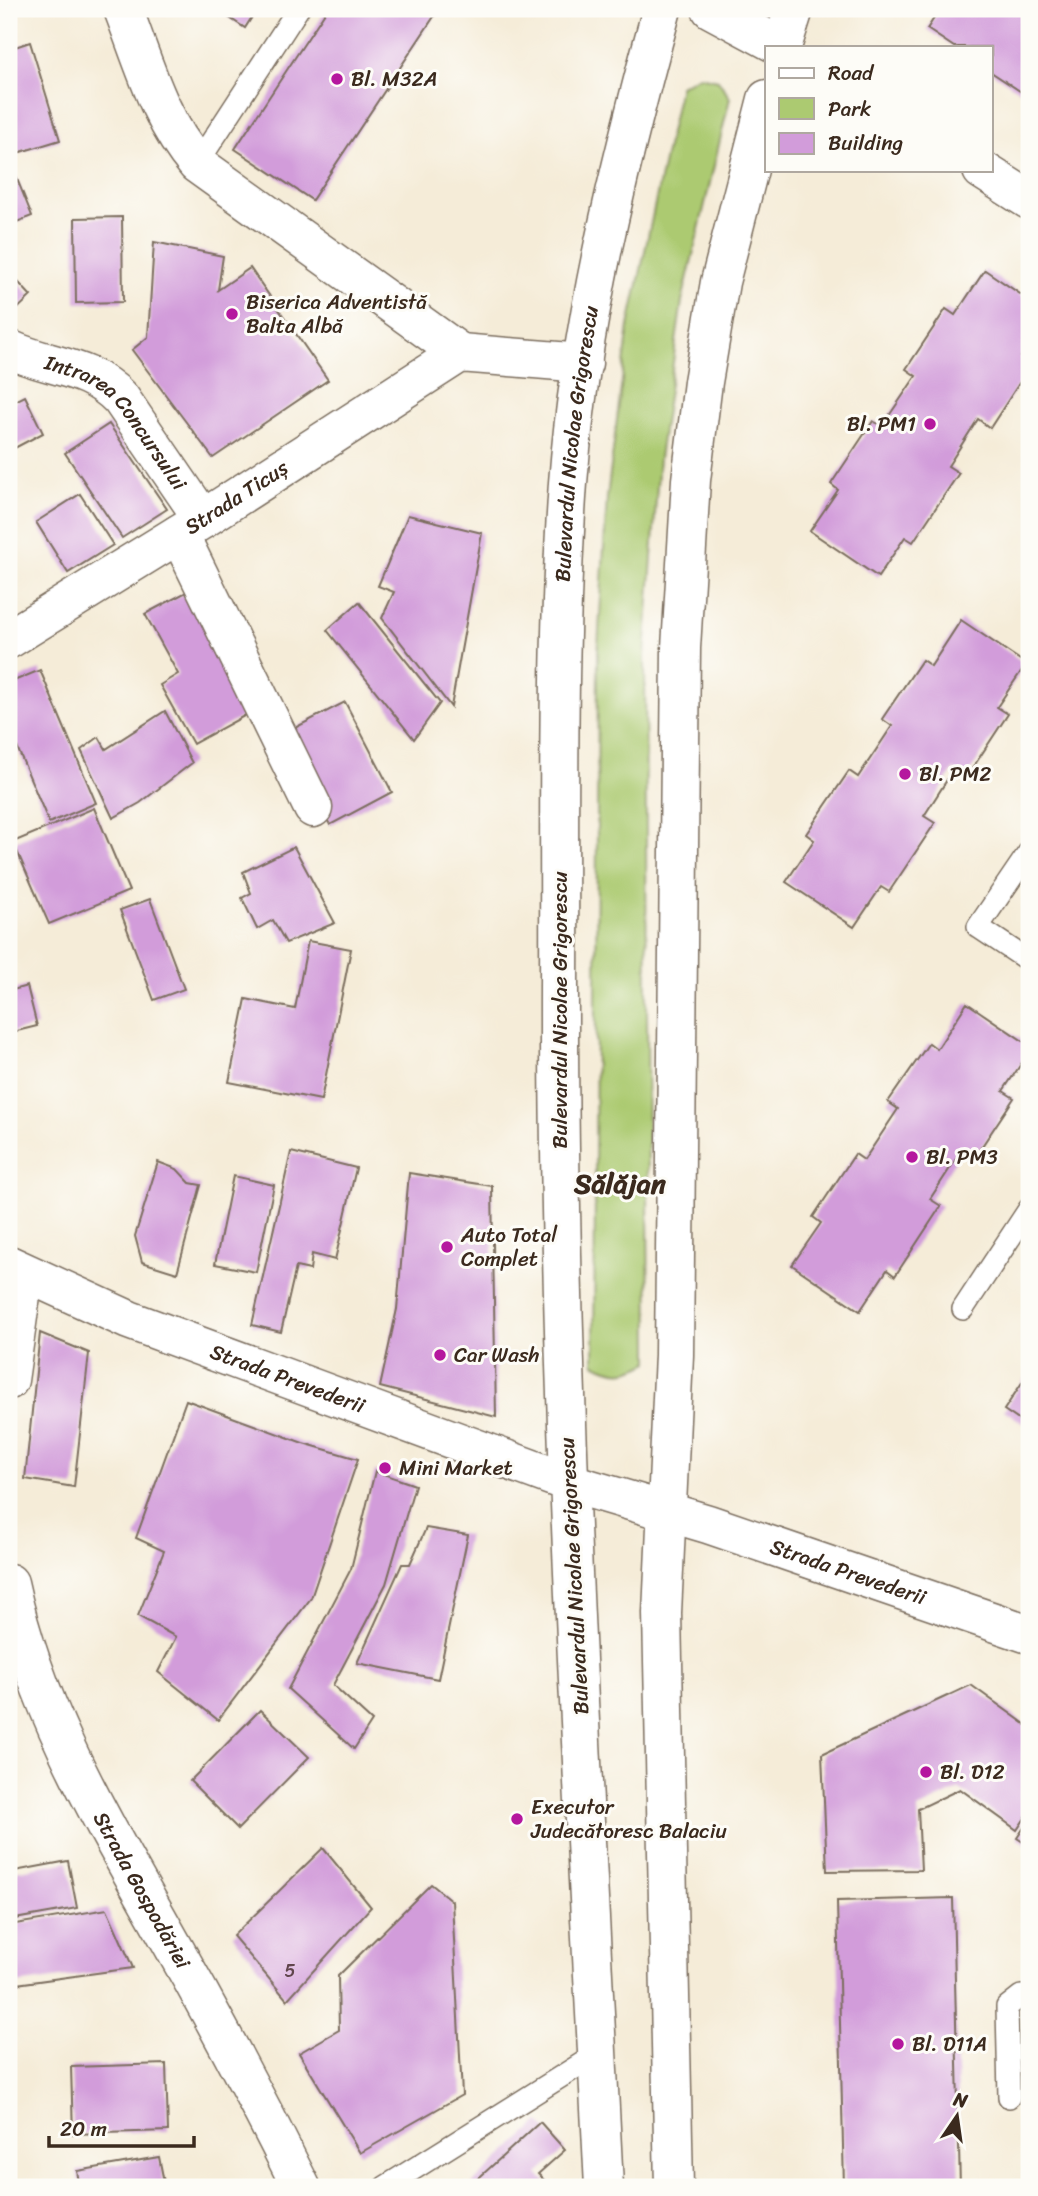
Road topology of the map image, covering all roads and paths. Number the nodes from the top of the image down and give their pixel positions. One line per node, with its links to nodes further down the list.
1 (123, 9): 9 (main road)
2 (298, 9): 9 (lane)
3 (662, 9): 14 (main road, Bulevardul Nicolae Grigorescu)
4 (711, 9): 6 (main road)
5 (794, 9): 7 (main road)
6 (780, 46)
7 (782, 46)
8 (765, 107): 25 (main road)
9 (197, 164): 13 (main road)
10 (985, 172): 11 (main road)
11 (1029, 200)
12 (9, 349): 15 (main road, Intrarea Concursului)
13 (460, 353): 14 (main road); 15 (main road, Strada Ticuș)
14 (583, 363): 24 (main road, Bulevardul Nicolae Grigorescu)
15 (191, 527): 16 (main road, Strada Ticuș); 17 (main road, Intrarea Concursului)
16 (9, 639)
17 (313, 808)
18 (1029, 852): 19 (lane)
19 (1029, 961)
20 (1029, 1209): 22 (lane)
21 (16, 1269): 23 (main road); 24 (main road, Strada Prevederii)
22 (963, 1309)
23 (9, 1380)
24 (570, 1483): 25 (main road, Strada Prevederii); 29 (main road, Bulevardul Nicolae Grigorescu)
25 (665, 1511): 27 (main road, Strada Prevederii); 34 (main road)
26 (9, 1583): 31 (main road, Strada Gospodăriei)
27 (1029, 1634)
28 (1029, 1997): 30 (lane)
29 (597, 2054): 32 (lane); 33 (main road, Bulevardul Nicolae Grigorescu)
30 (1009, 2096)
31 (301, 2187)
32 (385, 2187)
33 (604, 2187)
34 (674, 2187)

